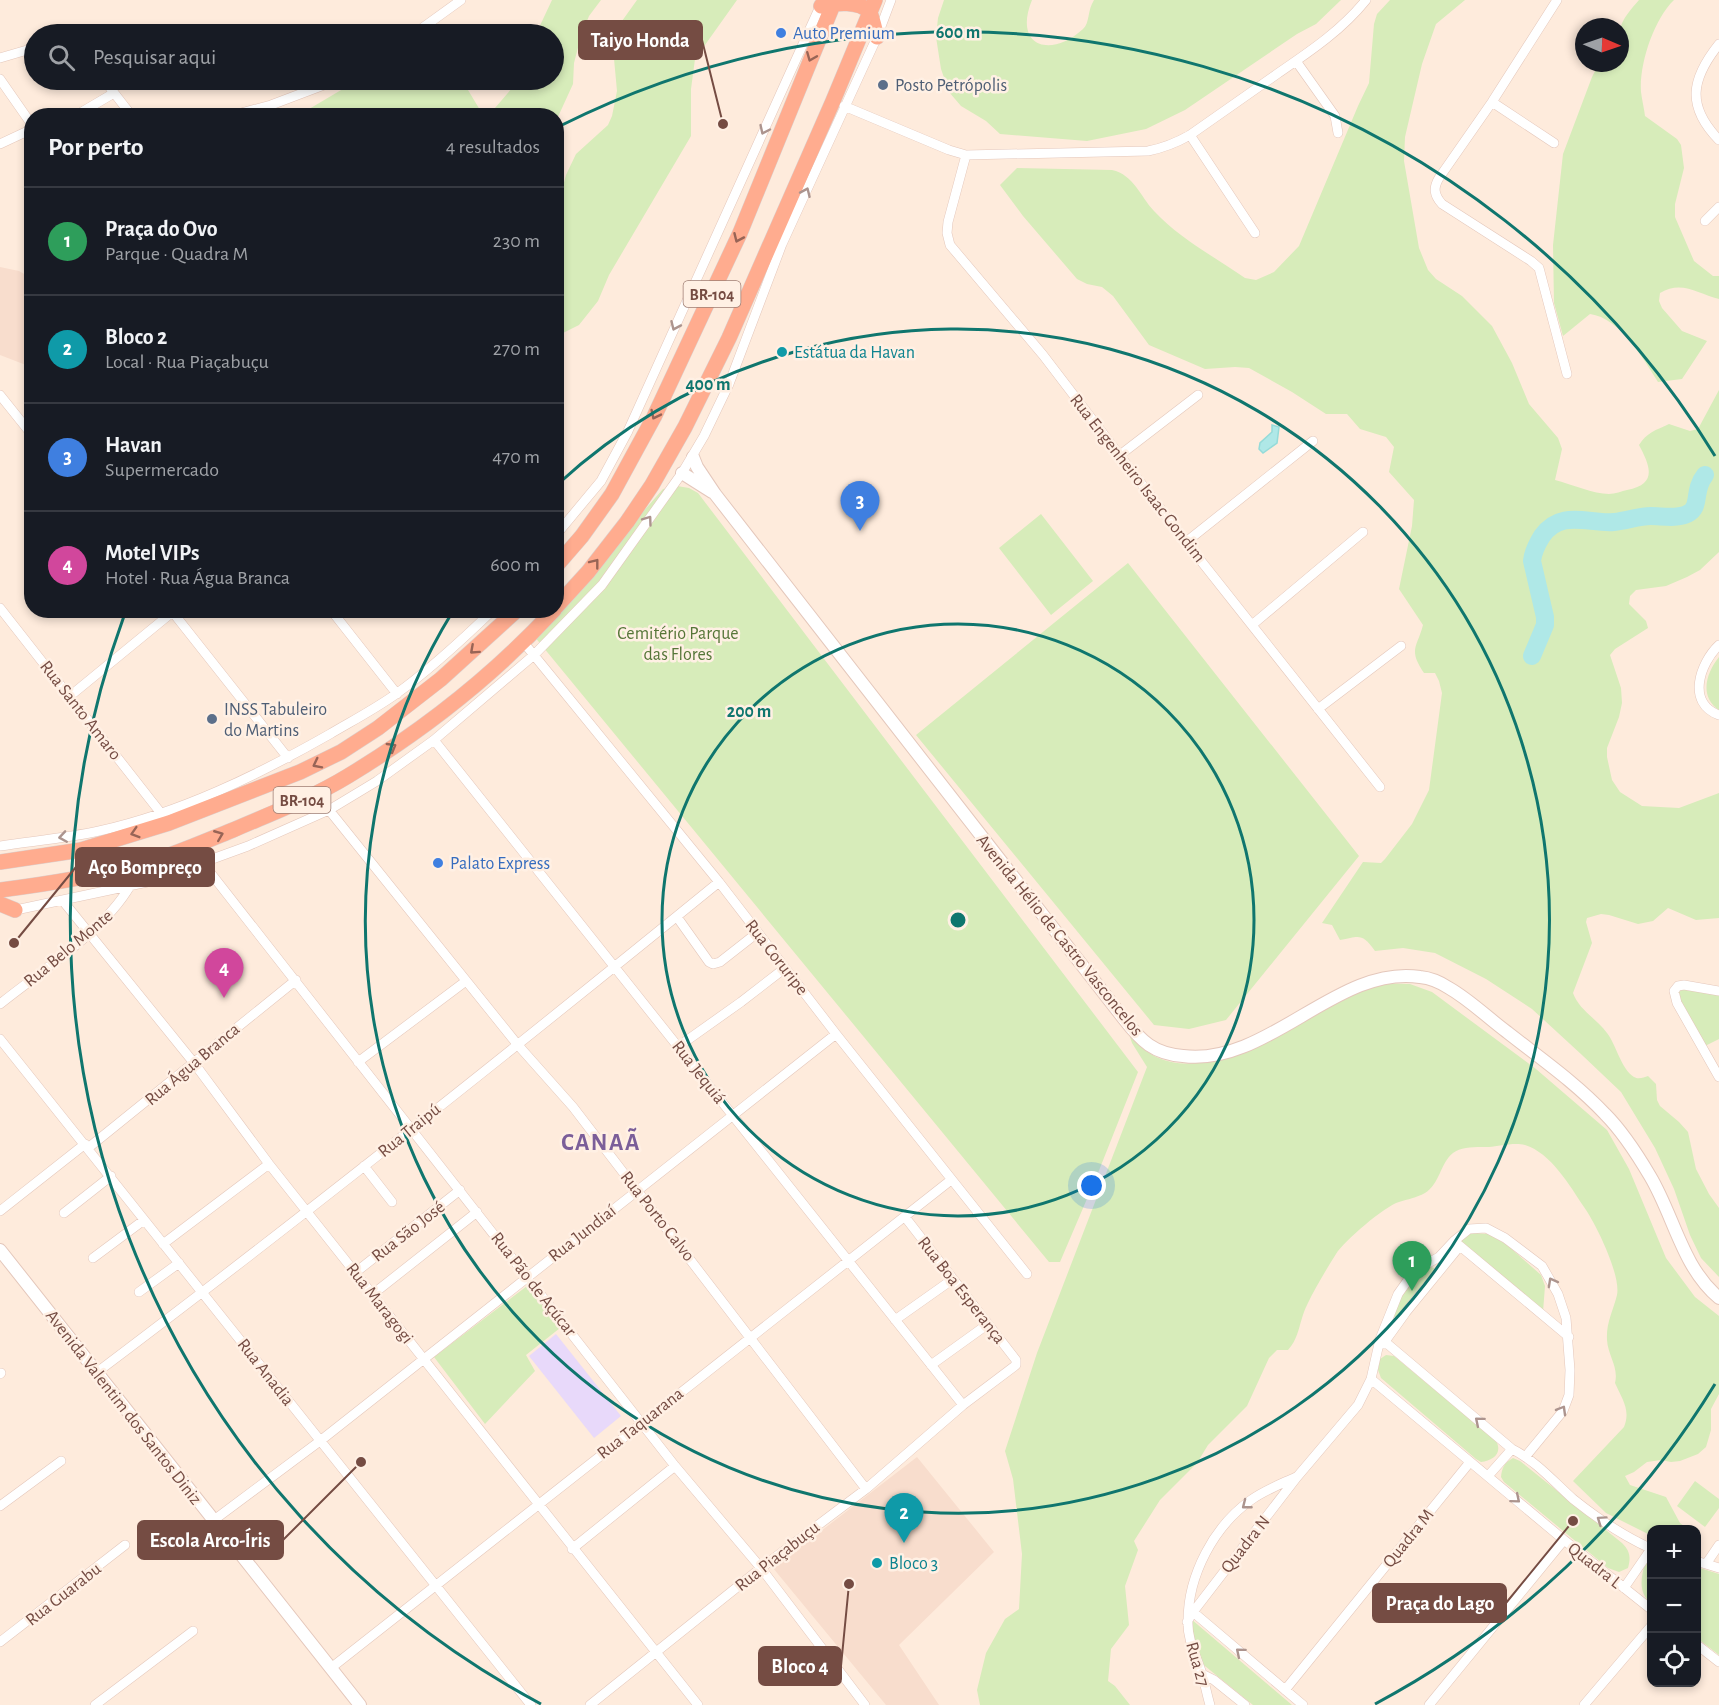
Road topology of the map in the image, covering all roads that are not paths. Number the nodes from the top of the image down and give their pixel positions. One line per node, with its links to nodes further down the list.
1 (461, 0): 7 (street)
2 (891, 0): 8 (street)
3 (1366, 0): 12 (street)
4 (1557, 0): 17 (street)
5 (828, 2): 6 (highway); 43 (street, one-way to 43); 46 (highway, BR-104, one-way to 46)
6 (872, 6): 8 (highway); 33 (highway, BR-104)
7 (428, 24)
8 (877, 37): 18 (street)
9 (1719, 44): 26 (street)
10 (24, 51): 11 (street)
11 (0, 58)
12 (1296, 61): 24 (street); 25 (street)
13 (0, 79): 22 (street)
14 (112, 90): 16 (street)
15 (311, 90): 21 (street)
16 (114, 93): 19 (street); 20 (street)
17 (1492, 102): 28 (street); 34 (street)
18 (844, 106): 29 (street); 33 (street, one-way to 18)
19 (89, 108)
20 (126, 108)
21 (260, 108)
22 (24, 114)
23 (24, 133): 27 (street)
24 (1338, 133)
25 (1190, 135): 29 (street); 32 (street)
26 (1719, 140)
27 (0, 144)
28 (1554, 144)
29 (966, 155): 39 (street, Rua Engenheiro Isaac Gondim)
30 (1719, 207): 31 (street)
31 (1705, 221)
32 (1255, 233)
33 (776, 247): 40 (street); 47 (highway, BR-104, one-way to 33)
34 (1567, 374)
35 (1198, 395): 39 (street)
36 (1, 400): 37 (street)
37 (24, 426)
38 (1313, 441): 45 (street)
39 (1120, 455): 45 (street, Rua Engenheiro Isaac Gondim)
40 (693, 457): 41 (street); 42 (street, Avenida Hélio de Castro Vasconcelos)
41 (682, 473): 42 (street, Avenida Hélio de Castro Vasconcelos); 58 (street, one-way to 41)
42 (715, 494): 124 (street, Avenida Hélio de Castro Vasconcelos)
43 (564, 525)
44 (1363, 532): 55 (street)
45 (1186, 542): 55 (street, Rua Engenheiro Isaac Gondim)
46 (564, 557)
47 (564, 599)
48 (0, 608): 60 (street, Rua Santo Amaro)
49 (165, 618): 60 (street)
50 (178, 618): 64 (street)
51 (337, 618): 59 (street)
52 (485, 618): 59 (street)
53 (508, 618): 69 (highway, BR-104, one-way to 69)
54 (549, 618): 58 (highway, BR-104)
55 (1252, 625): 61 (street, Rua Engenheiro Isaac Gondim)
56 (1719, 645): 62 (street)
57 (1401, 646): 61 (street)
58 (529, 649): 63 (street); 71 (street, Rua Coruripe); 73 (highway, BR-104, one-way to 58)
59 (397, 694): 64 (street)
60 (70, 696): 67 (street, Rua Santo Amaro)
61 (1318, 709): 65 (street, Rua Engenheiro Isaac Gondim)
62 (1719, 715)
63 (434, 740): 66 (street); 80 (street, Rua Jequiá)
64 (288, 758): 67 (street)
65 (1380, 787)
66 (329, 810): 70 (street); 83 (street, Rua Porto Calvo)
67 (160, 812): 68 (street, one-way to 68)
68 (0, 846)
69 (0, 862)
70 (202, 862): 72 (street); 82 (street, Rua Pão de Açúcar)
71 (719, 882): 77 (street, Rua Traipú); 79 (street, Rua Coruripe)
72 (130, 886): 74 (street); 78 (street, Rua Belo Monte)
73 (0, 891)
74 (63, 900): 76 (street); 78 (street, Rua Maragogi)
75 (0, 904): 76 (highway)
76 (8, 911)
77 (677, 917): 79 (street); 80 (street, Rua Traipú)
78 (90, 933): 85 (street, Rua Belo Monte); 93 (street, Rua Maragogi)
79 (757, 933): 81 (street, Rua Coruripe)
80 (614, 966): 88 (street, Rua Traipú); 89 (street, Rua Jequiá)
81 (785, 968): 86 (street, Rua Coruripe); 89 (street)
82 (296, 980): 92 (street, Rua Pão de Açúcar); 93 (street, Rua Água Branca)
83 (466, 981): 88 (street, Rua Porto Calvo); 92 (street)
84 (1719, 991): 91 (street)
85 (0, 1004)
86 (836, 1034): 95 (street, Rua Jundiaí); 101 (street, Rua Coruripe)
87 (0, 1039): 97 (street, Rua Anadia)
88 (518, 1044): 96 (street, Rua Traipú); 103 (street, Rua Porto Calvo)
89 (679, 1046): 95 (street, Rua Jequiá)
90 (1719, 1054): 91 (street)
91 (1710, 1059): 94 (street)
92 (358, 1062): 96 (street, Rua Pão de Açúcar)
93 (194, 1063): 97 (street, Rua Água Branca); 98 (street, Rua Maragogi)
94 (1719, 1077)
95 (733, 1115): 103 (street, Rua Jundiaí); 115 (street, Rua Jequiá)
96 (411, 1128): 99 (street, Rua Traipú); 102 (street, Rua Pão de Açúcar)
97 (87, 1146): 100 (street, Rua Anadia); 105 (street, Rua Água Branca)
98 (269, 1164): 106 (street, Rua Maragogi); 111 (street)
99 (364, 1166): 104 (street); 106 (street, Rua Traipú)
100 (111, 1176): 107 (street); 110 (street, Rua Anadia)
101 (951, 1180): 109 (street, Rua Taquarana); 118 (street, Rua Coruripe)
102 (460, 1190): 108 (street, Rua Pão de Açúcar); 117 (street, Rua São José)
103 (638, 1191): 119 (street, Rua Jundiaí); 127 (street, Rua Porto Calvo)
104 (392, 1202)
105 (0, 1211)
106 (307, 1211): 117 (street, Rua Maragogi); 122 (street, Rua Traipú)
107 (64, 1212)
108 (477, 1212): 119 (street, Rua Pão de Açúcar); 123 (street)
109 (905, 1217): 115 (street, Rua Taquarana); 120 (street, Rua Boa Esperança)
110 (144, 1220): 111 (street, Rua Anadia); 114 (street)
111 (163, 1244): 116 (street, Rua Anadia)
112 (1457, 1244): 128 (street); 128 (street, one-way to 112); 129 (street); 130 (street)
113 (0, 1250): 134 (street, Avenida Valentim dos Santos Diniz)
114 (93, 1258)
115 (849, 1261): 125 (street, Rua Jequiá); 127 (street, Rua Taquarana)
116 (179, 1263): 121 (street); 122 (street, Rua Anadia)
117 (356, 1272): 123 (street, Rua Maragogi)
118 (1027, 1274)
119 (527, 1275): 131 (street, Rua Jundiaí); 137 (street, Rua Pão de Açúcar)
120 (954, 1279): 125 (street); 126 (street, Rua Boa Esperança)
121 (140, 1292)
122 (204, 1292): 134 (street, Rua Traipú); 138 (street, Rua Anadia)
123 (373, 1293): 131 (street, Rua Maragogi)
124 (1719, 1298)
125 (895, 1320): 133 (street, Rua Jequiá)
126 (988, 1324): 132 (street, Rua Boa Esperança); 133 (street)
127 (750, 1337): 137 (street, Rua Taquarana); 146 (street, Rua Porto Calvo)
128 (1569, 1337): 140 (street, one-way to 128)
129 (1384, 1341): 130 (street); 139 (street, one-way to 129)
130 (1375, 1357): 135 (street)
131 (424, 1358): 138 (street, Rua Jundiaí); 147 (street, Rua Maragogi)
132 (1016, 1364): 136 (street, Rua Piaçabuçu)
133 (931, 1365): 136 (street, Rua Jequiá)
134 (96, 1373): 149 (street, Avenida Valentim dos Santos Diniz)
135 (1371, 1379): 142 (street); 145 (street)
136 (963, 1405): 146 (street, Rua Piaçabuçu)
137 (642, 1422): 143 (street, Rua Pão de Açúcar); 147 (street, Rua Taquarana)
138 (320, 1441): 149 (street, Rua Jundiaí); 159 (street, Rua Anadia)
139 (1512, 1449): 140 (street); 144 (street)
140 (1526, 1456): 153 (street, one-way to 140)
141 (61, 1461): 148 (street)
142 (1470, 1462): 144 (street); 171 (street, Quadra M)
143 (675, 1466): 154 (street); 157 (street, Rua Pão de Açúcar)
144 (1488, 1476): 150 (street, one-way to 150)
145 (1297, 1477): 162 (street, Quadra N); 162 (street, one-way to 162)
146 (866, 1489): 157 (street, Rua Piaçabuçu)
147 (537, 1504): 154 (street, Rua Maragogi); 159 (street, Rua Taquarana)
148 (0, 1506)
149 (214, 1520): 169 (street, Avenida Valentim dos Santos Diniz)
150 (1564, 1540): 160 (street, Quadra L); 181 (street, Quadra L)
151 (125, 1545): 165 (street, Rua Guarabu)
152 (1719, 1545): 156 (street)
153 (1647, 1547)
154 (572, 1549): 167 (street, Rua Maragogi)
155 (1647, 1555): 160 (street)
156 (1701, 1563): 158 (street)
157 (761, 1568): 167 (street, Rua Piaçabuçu); 177 (street, Rua Pão de Açúcar)
158 (1719, 1568)
159 (436, 1585): 169 (street, Rua Taquarana); 174 (street, Rua Anadia)
160 (1624, 1588): 161 (street, Quadra L)
161 (1647, 1606)
162 (1191, 1607): 170 (street, Rua 27); 171 (street, one-way to 162)
163 (193, 1631): 172 (street)
164 (1647, 1631): 182 (street)
165 (0, 1642)
166 (1701, 1648): 168 (street)
167 (657, 1651): 175 (street, Rua Piaçabuçu); 176 (street, Rua Maragogi)
168 (1717, 1660)
169 (331, 1668): 173 (street, Avenida Valentim dos Santos Diniz)
170 (1202, 1674): 178 (street, Rua 27); 179 (street)
171 (1285, 1690): 180 (street)
172 (95, 1705)
173 (360, 1705)
174 (531, 1705)
175 (590, 1705)
176 (698, 1705)
177 (865, 1705)
178 (1210, 1705)
179 (1245, 1705)
180 (1303, 1705)
181 (1429, 1705)
182 (1584, 1705)

